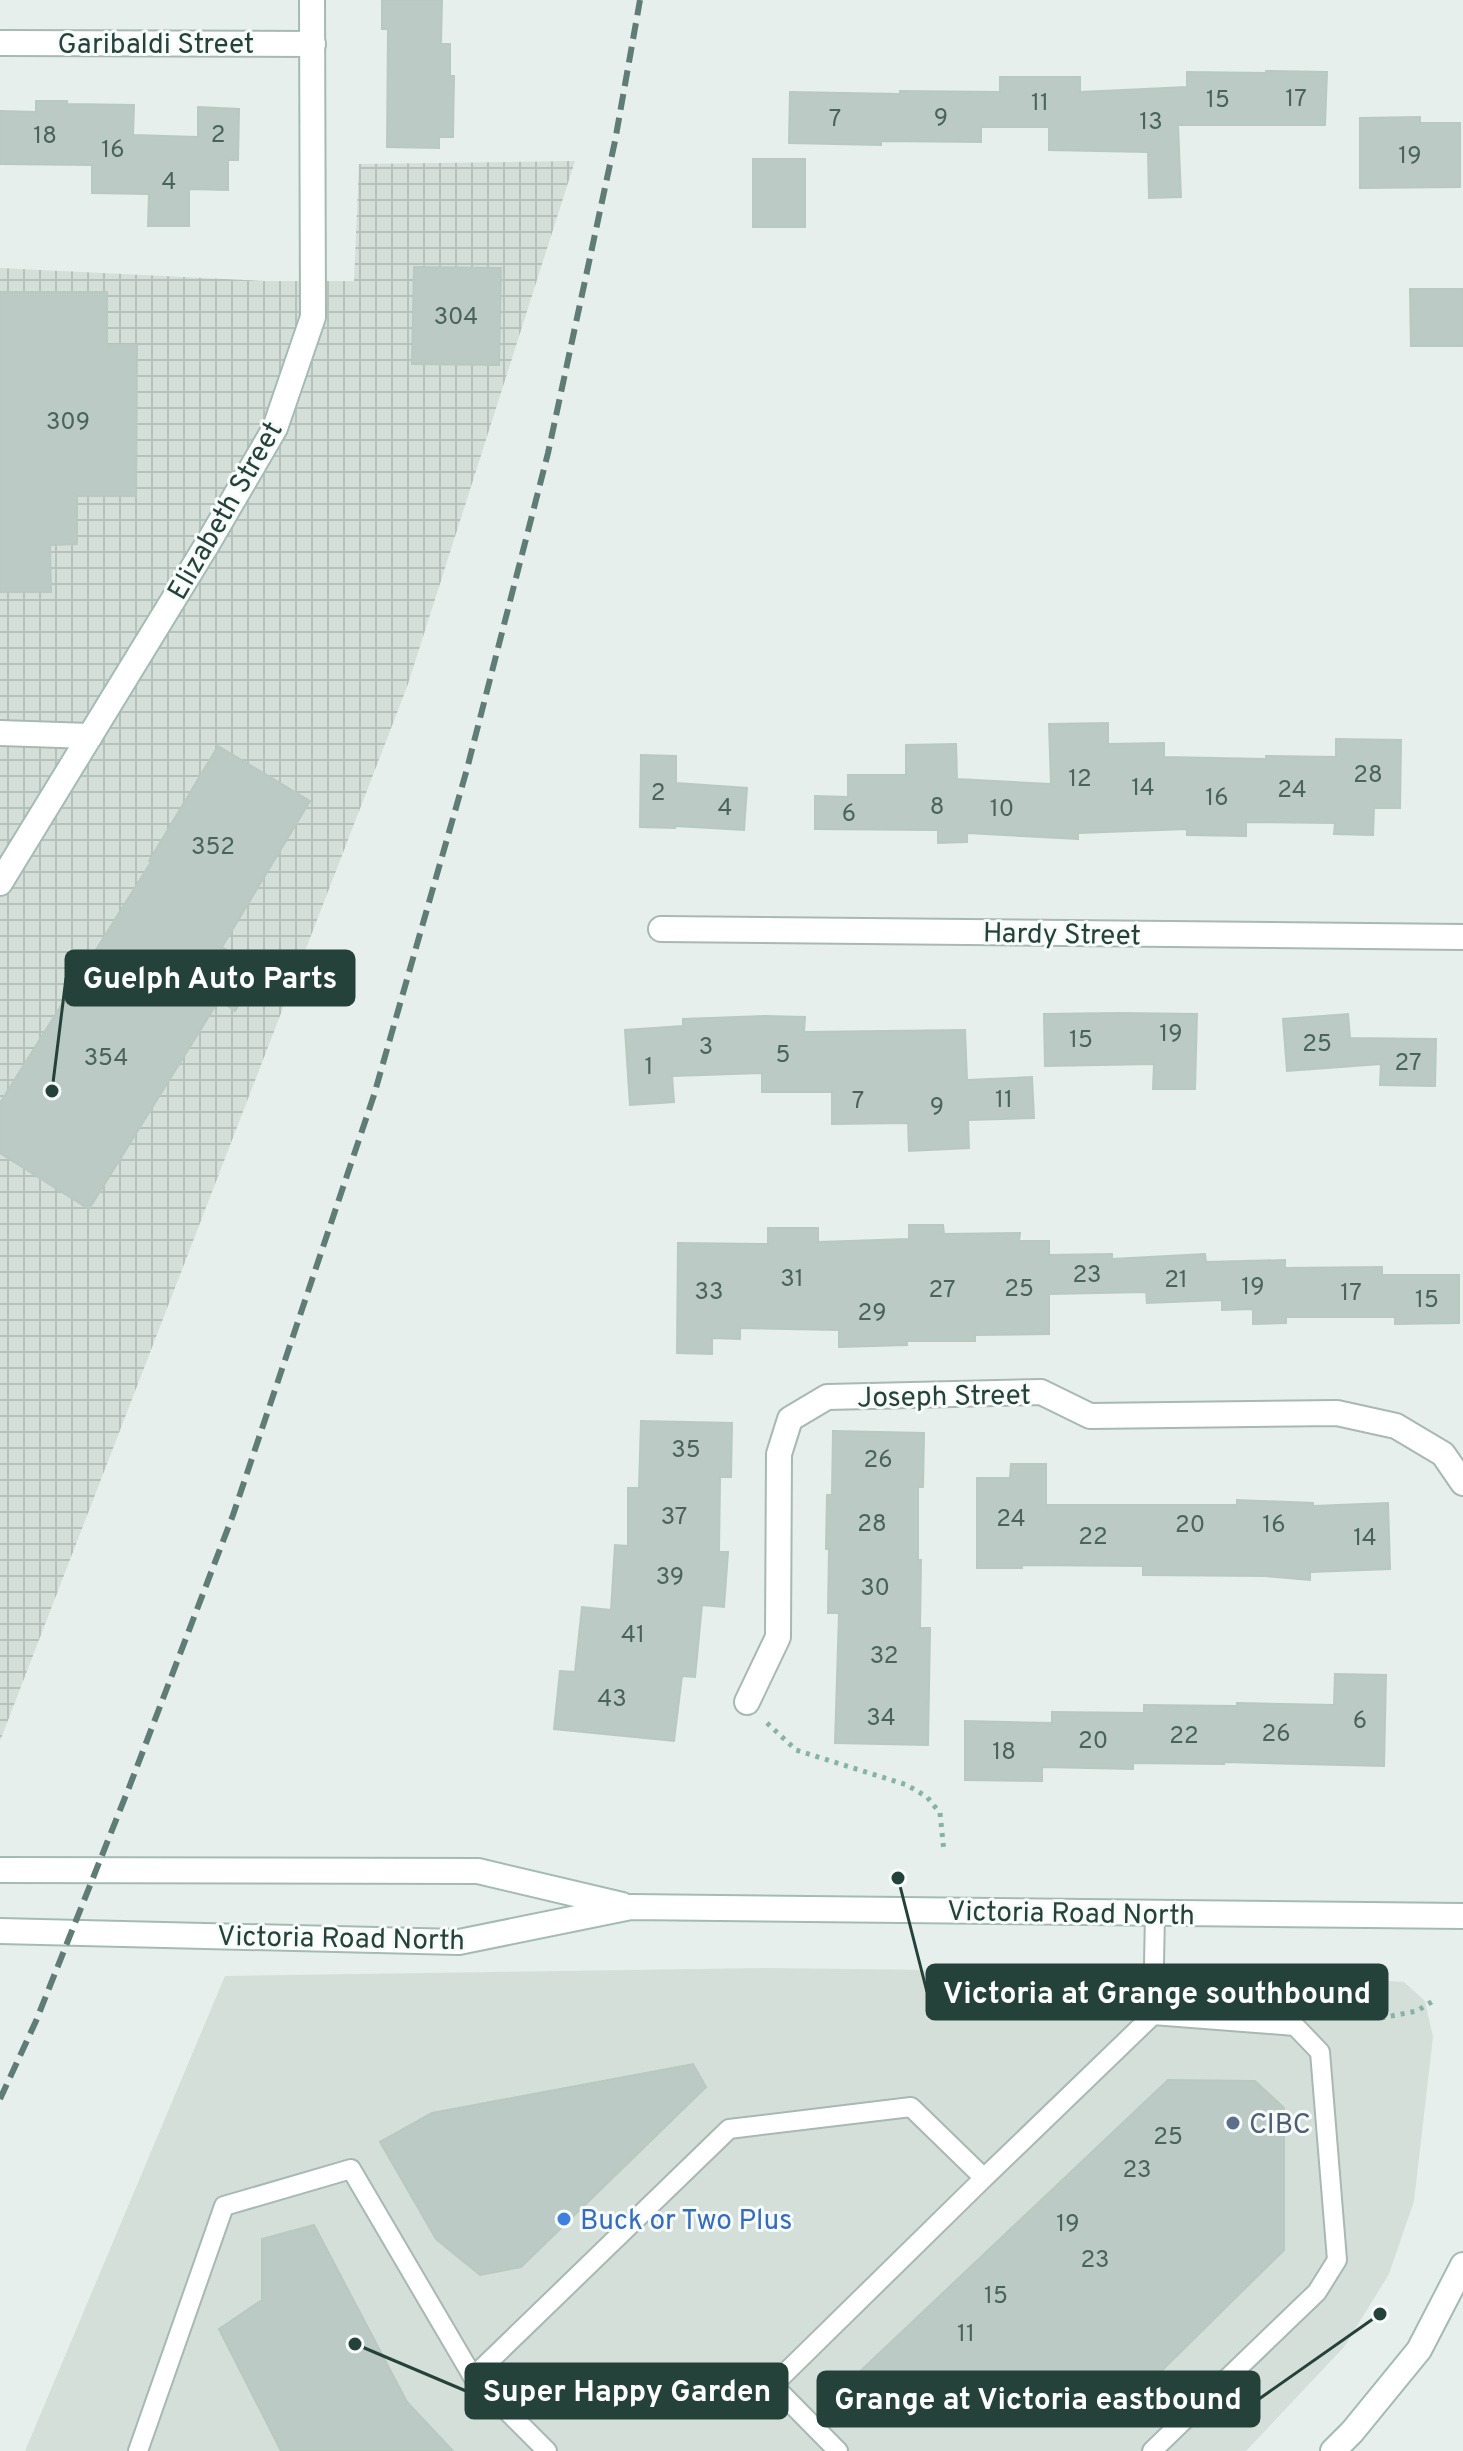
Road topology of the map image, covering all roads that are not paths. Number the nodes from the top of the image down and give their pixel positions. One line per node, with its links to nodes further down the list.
1 (312, 0): 3 (main road, Elizabeth Street)
2 (0, 43): 3 (main road, Garibaldi Street)
3 (313, 44): 5 (main road, Elizabeth Street)
4 (0, 733): 5 (main road)
5 (90, 736): 6 (main road, Elizabeth Street)
6 (0, 883)
7 (661, 929): 8 (main road, Hardy Street)
8 (1463, 937)
9 (1463, 1483): 10 (main road, Joseph Street)
10 (747, 1702)
11 (0, 1870): 12 (main road, Victoria Road North)
12 (631, 1907): 13 (main road, Victoria Road North); 15 (main road, Victoria Road North)
13 (1155, 1913): 14 (main road, Victoria Road North); 16 (lane)
14 (1463, 1916)
15 (0, 1931)
16 (1153, 2015): 17 (lane); 23 (lane)
17 (984, 2178): 19 (lane); 22 (lane)
18 (1463, 2265): 24 (main road)
19 (473, 2377): 20 (lane); 21 (lane)
20 (138, 2451)
21 (547, 2451)
22 (838, 2451)
23 (1152, 2451)
24 (1333, 2451)

